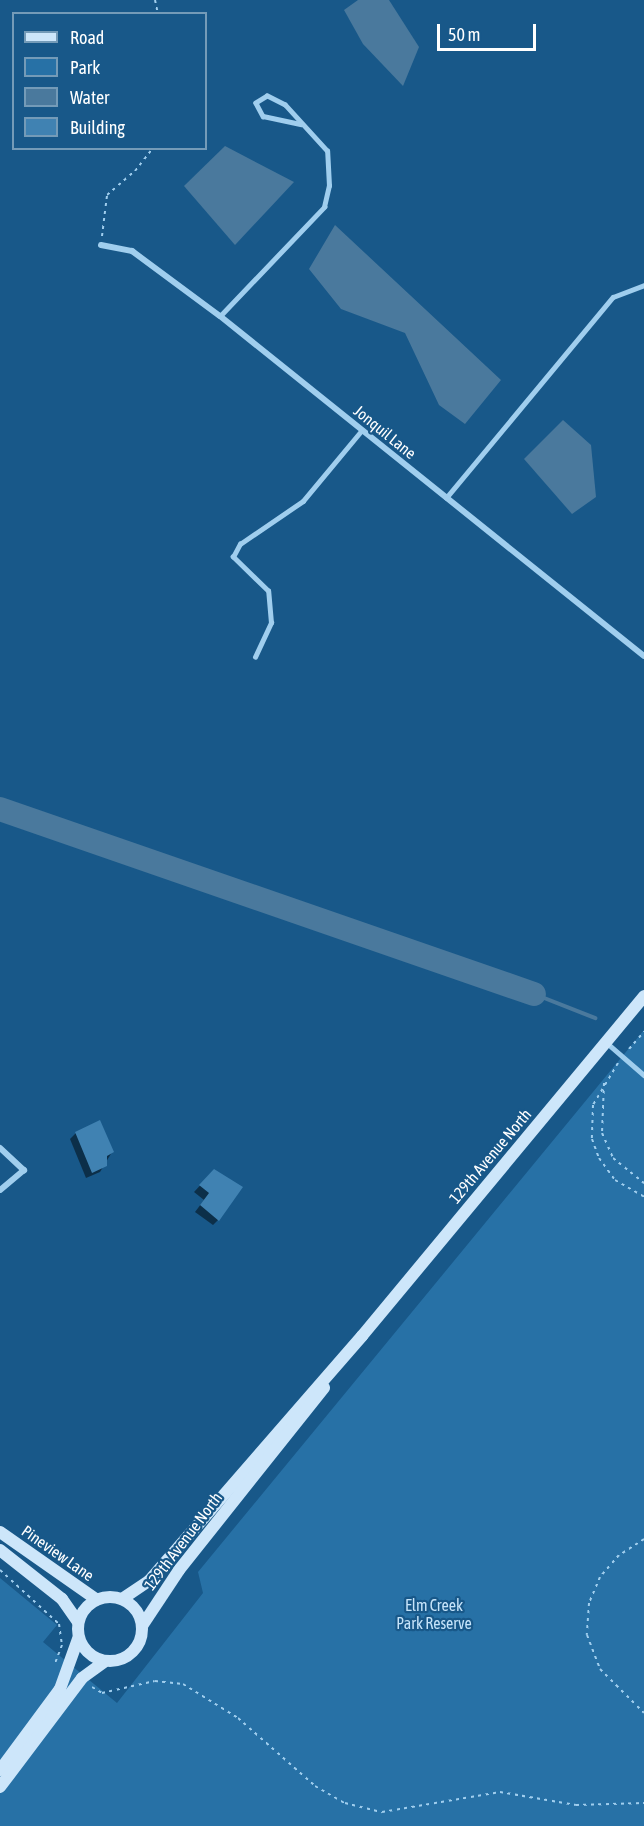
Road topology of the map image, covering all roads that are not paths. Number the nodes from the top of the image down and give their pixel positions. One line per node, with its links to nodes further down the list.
1 (301, 124): 1 (lane); 4 (lane)
2 (101, 245): 4 (street, Jonquil Lane)
3 (644, 285): 6 (lane)
4 (220, 316): 5 (street, Jonquil Lane)
5 (362, 430): 6 (street, Jonquil Lane); 8 (lane)
6 (446, 498): 7 (street, Jonquil Lane)
7 (644, 656)
8 (255, 657)
9 (644, 996): 10 (main road, 129th Avenue North)
10 (606, 1043): 11 (lane); 14 (main road, 129th Avenue North)
11 (644, 1075)
12 (0, 1148): 13 (street)
13 (0, 1190)
14 (362, 1336): 17 (main road, 129th Avenue North); 20 (main road, 129th Avenue North)
15 (0, 1532): 18 (main road, Pineview Lane)
16 (0, 1550): 19 (main road, Pineview Lane)
17 (122, 1599): 18 (main road); 20 (main road)
18 (97, 1600): 19 (main road)
19 (78, 1622): 21 (main road)
20 (142, 1626): 22 (main road)
21 (78, 1639): 22 (main road); 23 (main road)
22 (104, 1662): 24 (main road)
23 (0, 1770)
24 (0, 1787)

